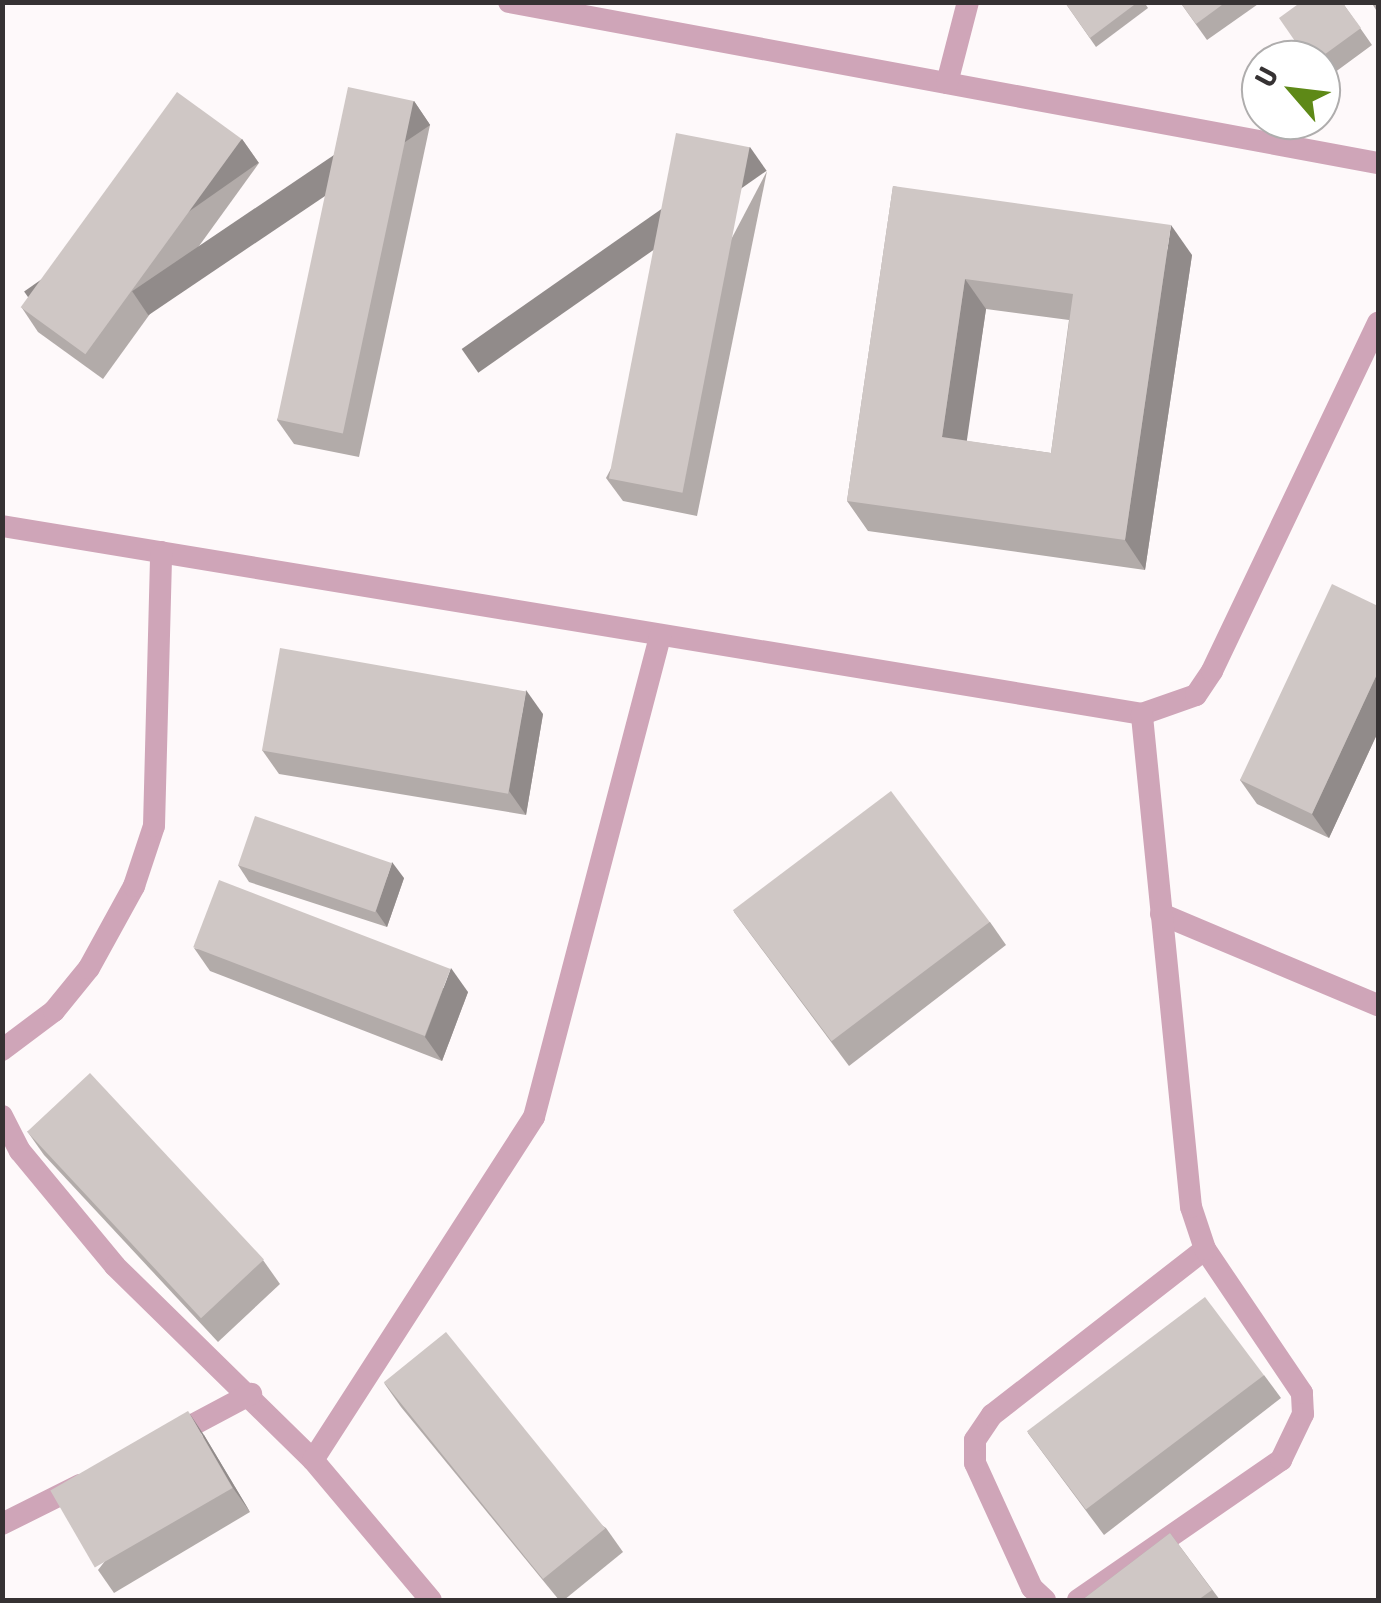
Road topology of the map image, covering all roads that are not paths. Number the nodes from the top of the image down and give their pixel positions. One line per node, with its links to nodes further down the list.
1 (509, 2): 3 (lane)
2 (968, 2): 3 (lane)
3 (947, 84): 4 (lane)
4 (1378, 163)
5 (1378, 323): 9 (lane)
6 (2, 526): 7 (lane)
7 (161, 552): 8 (lane); 12 (lane)
8 (660, 636): 9 (lane); 17 (lane)
9 (1142, 714): 10 (lane)
10 (1162, 914): 11 (lane); 14 (lane)
11 (1378, 1005)
12 (2, 1050)
13 (2, 1116): 15 (lane)
14 (1205, 1249): 21 (lane); 22 (lane)
15 (251, 1394): 16 (lane); 17 (lane)
16 (148, 1449)
17 (313, 1460): 20 (lane)
18 (96, 1476): 19 (lane)
19 (2, 1524)
20 (430, 1600)
21 (1045, 1600)
22 (1078, 1600)

